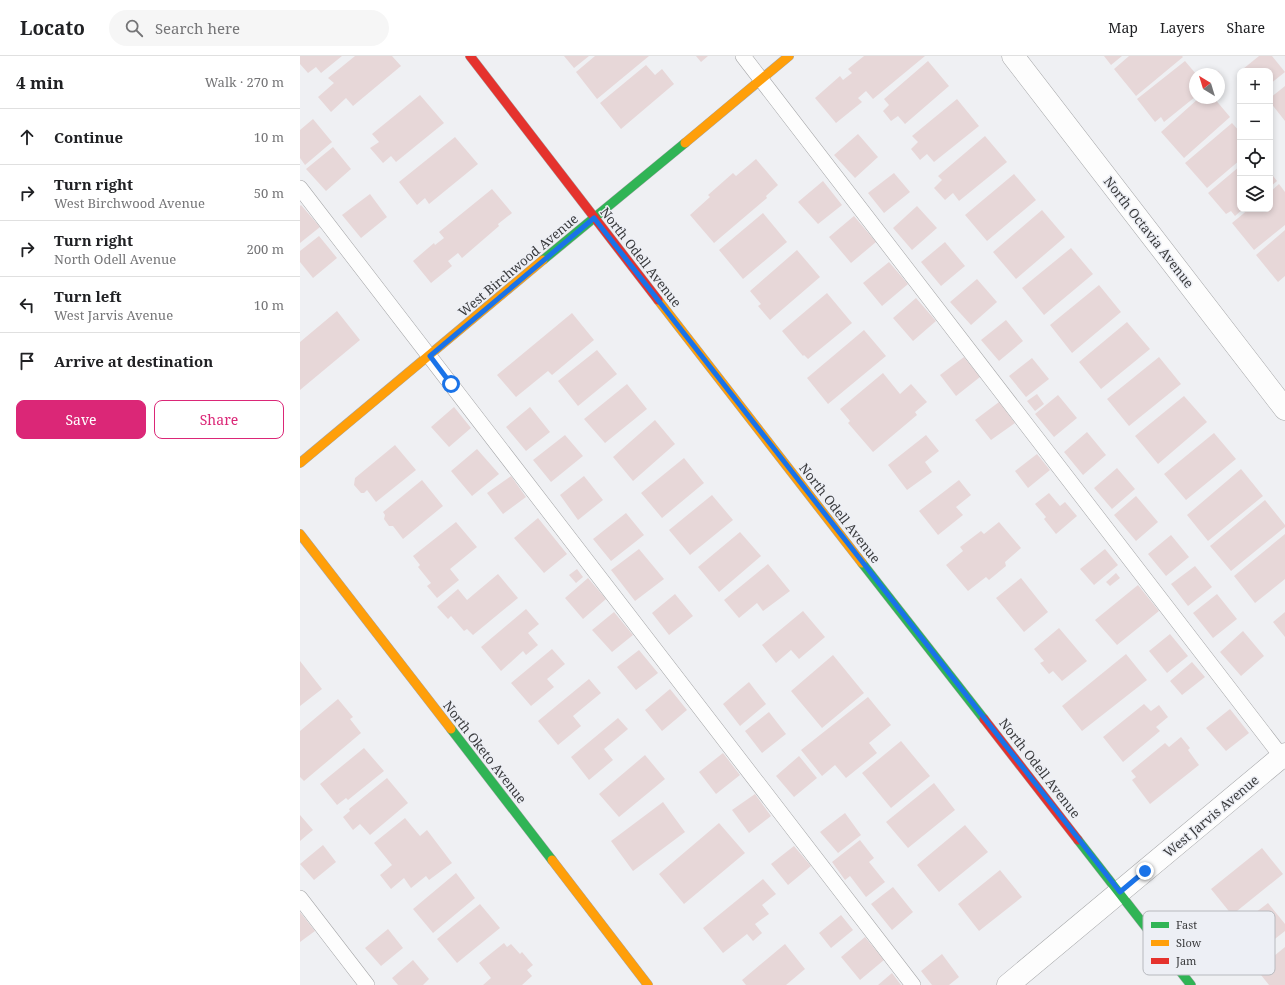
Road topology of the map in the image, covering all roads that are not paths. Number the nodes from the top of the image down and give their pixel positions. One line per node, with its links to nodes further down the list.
1 (470, 56): 7 (street, North Odell Avenue)
2 (742, 56): 5 (lane)
3 (789, 56): 5 (street, West Birchwood Avenue)
4 (1013, 56): 9 (street, North Octavia Avenue)
5 (761, 79): 7 (street, West Birchwood Avenue); 12 (lane)
6 (300, 188): 8 (lane)
7 (594, 218): 8 (street, West Birchwood Avenue); 13 (street, North Odell Avenue)
8 (430, 356): 10 (street, West Birchwood Avenue); 19 (lane)
9 (1285, 408)
10 (300, 463)
11 (300, 534): 18 (street, North Oketo Avenue)
12 (1284, 757): 13 (street, West Jarvis Avenue)
13 (1120, 892): 15 (street, North Odell Avenue); 20 (street, West Jarvis Avenue)
14 (300, 898): 17 (lane)
15 (1143, 922)
16 (1183, 975): 21 (street, North Odell Avenue)
17 (367, 985)
18 (648, 985)
19 (913, 985)
20 (1008, 985)
21 (1191, 985)

